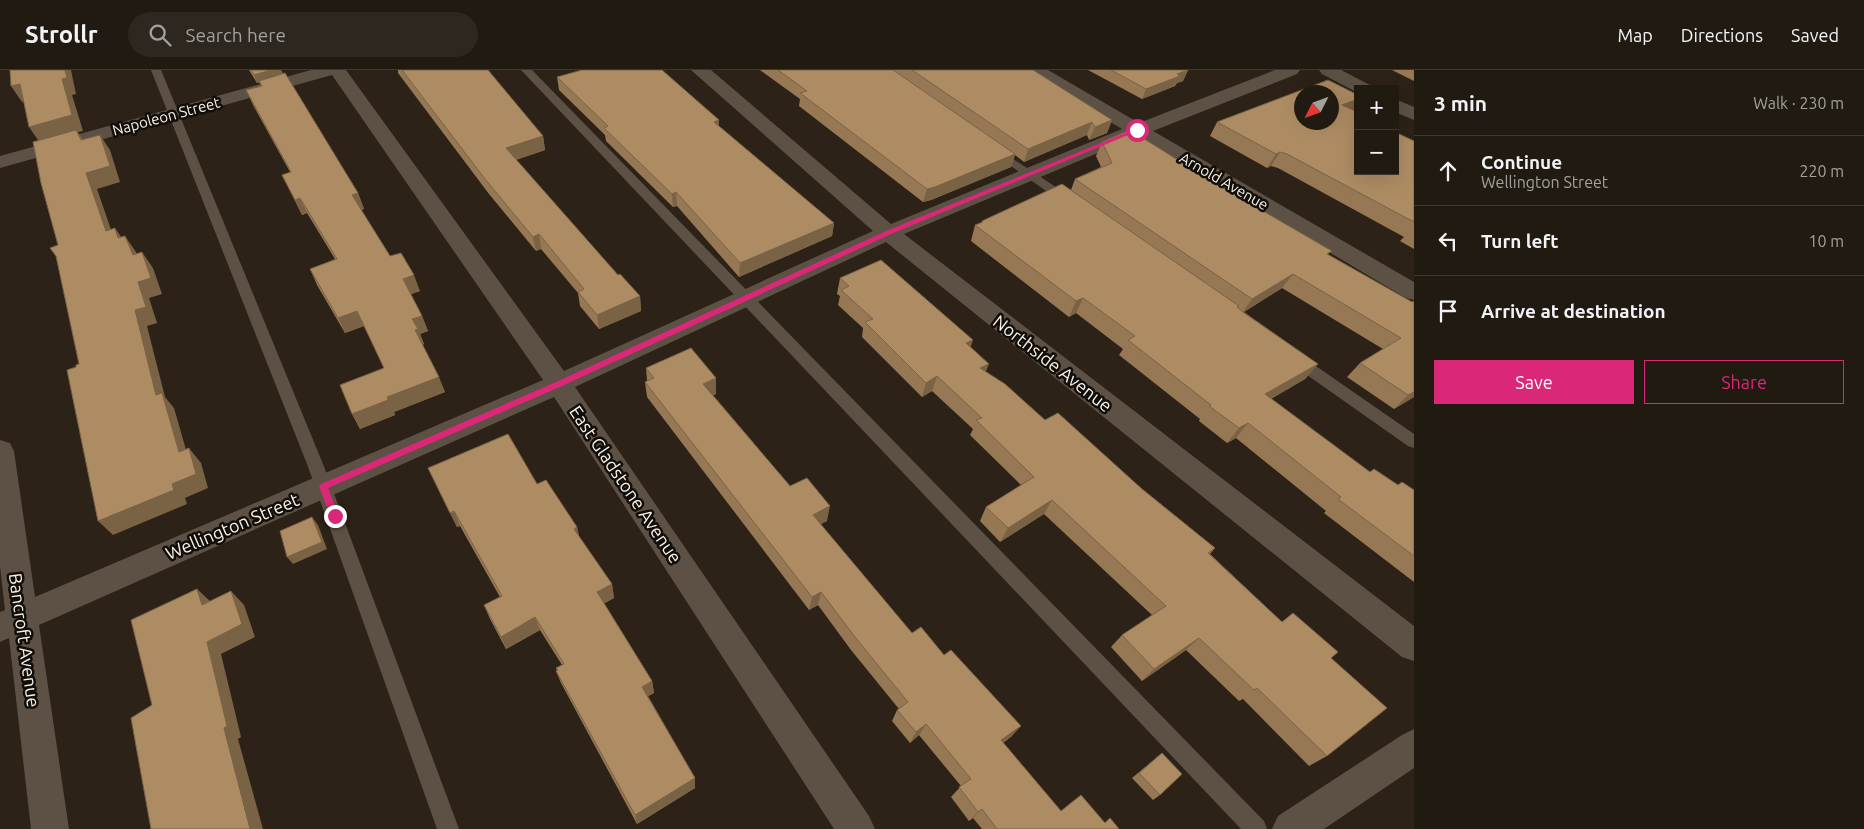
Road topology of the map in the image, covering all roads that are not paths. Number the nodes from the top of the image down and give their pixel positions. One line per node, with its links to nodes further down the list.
1 (156, 70): 11 (lane)
2 (331, 70): 11 (street, Napoleon Street)
3 (337, 70): 22 (street, East Gladstone Avenue)
4 (526, 70): 20 (lane)
5 (700, 70): 18 (street, Northside Avenue)
6 (1035, 70): 13 (street, Arnold Avenue)
7 (1291, 70): 13 (street, Wellington Street)
8 (1328, 70): 9 (street)
9 (1356, 85)
10 (1399, 106): 12 (street)
11 (173, 114): 15 (street, Napoleon Street); 25 (lane)
12 (1414, 114)
13 (1137, 130): 16 (street, Wellington Street); 19 (street, Arnold Avenue)
14 (983, 142): 16 (lane)
15 (0, 162)
16 (1030, 174): 17 (lane); 18 (street, Wellington Street)
17 (1079, 209)
18 (888, 233): 20 (street, Wellington Street); 27 (street, Northside Avenue)
19 (1414, 292)
20 (746, 300): 22 (street, Wellington Street); 32 (lane)
21 (1283, 351): 23 (lane)
22 (559, 384): 25 (street, Wellington Street); 31 (street, East Gladstone Avenue)
23 (1414, 442)
24 (0, 451): 26 (street, Bancroft Avenue)
25 (324, 486): 26 (street, Wellington Street); 30 (lane)
26 (11, 622): 29 (street, Bancroft Avenue)
27 (1414, 646)
28 (1414, 747): 33 (street)
29 (50, 829)
30 (448, 829)
31 (856, 829)
32 (1256, 829)
33 (1291, 829)

